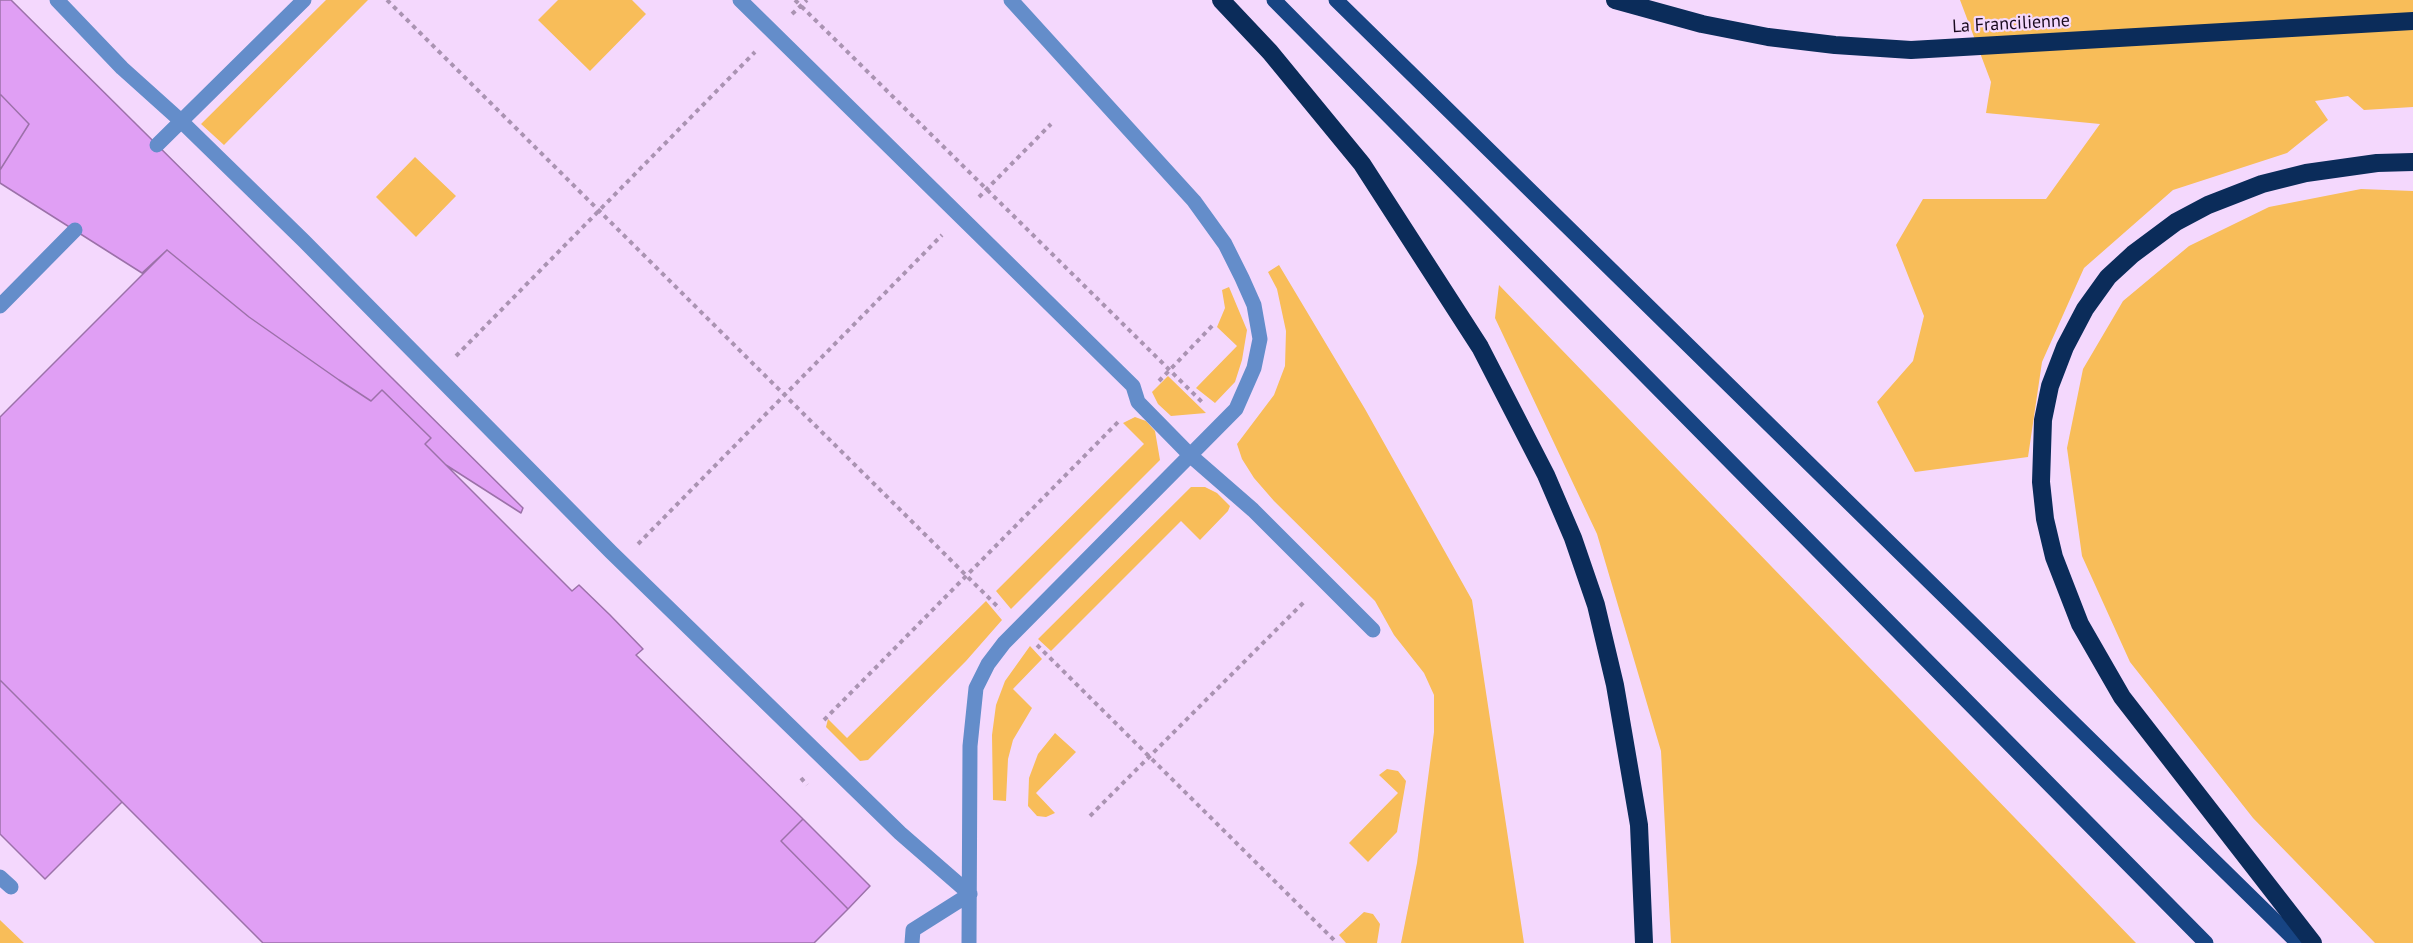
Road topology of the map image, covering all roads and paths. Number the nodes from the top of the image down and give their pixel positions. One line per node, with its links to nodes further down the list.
1 (57, 0): 15 (lane)
2 (304, 0): 15 (lane)
3 (387, 0): 20 (path)
4 (740, 0): 14 (lane)
5 (795, 0): 12 (path)
6 (807, 0): 12 (path)
7 (1011, 0): 30 (lane)
8 (1221, 0): 45 (highway)
9 (1274, 0): 46 (main road)
10 (1336, 0): 47 (main road)
11 (1615, 0): 13 (highway, La Francilienne)
12 (801, 6): 14 (path); 19 (path)
13 (2413, 21)
14 (774, 33): 20 (path); 21 (lane)
15 (181, 121): 17 (lane); 26 (lane)
16 (1051, 124): 19 (path)
17 (156, 145)
18 (2413, 162): 48 (highway)
19 (986, 190): 21 (path); 25 (path)
20 (599, 212): 26 (path); 27 (path)
21 (961, 216): 27 (path); 28 (lane)
22 (75, 231): 23 (lane)
23 (0, 306)
24 (1213, 325): 25 (path)
25 (1169, 370): 28 (path); 29 (path)
26 (436, 376): 31 (lane)
27 (784, 396): 31 (path); 32 (path)
28 (1138, 402): 30 (lane); 32 (path)
29 (1207, 407)
30 (1191, 456): 34 (lane); 35 (lane)
31 (621, 561): 36 (lane)
32 (966, 576): 34 (path); 36 (path)
33 (1304, 602): 37 (path)
34 (1020, 628): 37 (path); 39 (lane)
35 (1373, 630)
36 (804, 741): 39 (lane)
37 (1150, 757): 38 (path); 40 (path)
38 (1090, 816)
39 (970, 894): 41 (lane); 42 (lane)
40 (1332, 938): 43 (path); 44 (path)
41 (912, 943)
42 (969, 943)
43 (1328, 943)
44 (1337, 943)
45 (1644, 943)
46 (2206, 943)
47 (2298, 943)
48 (2313, 943)

